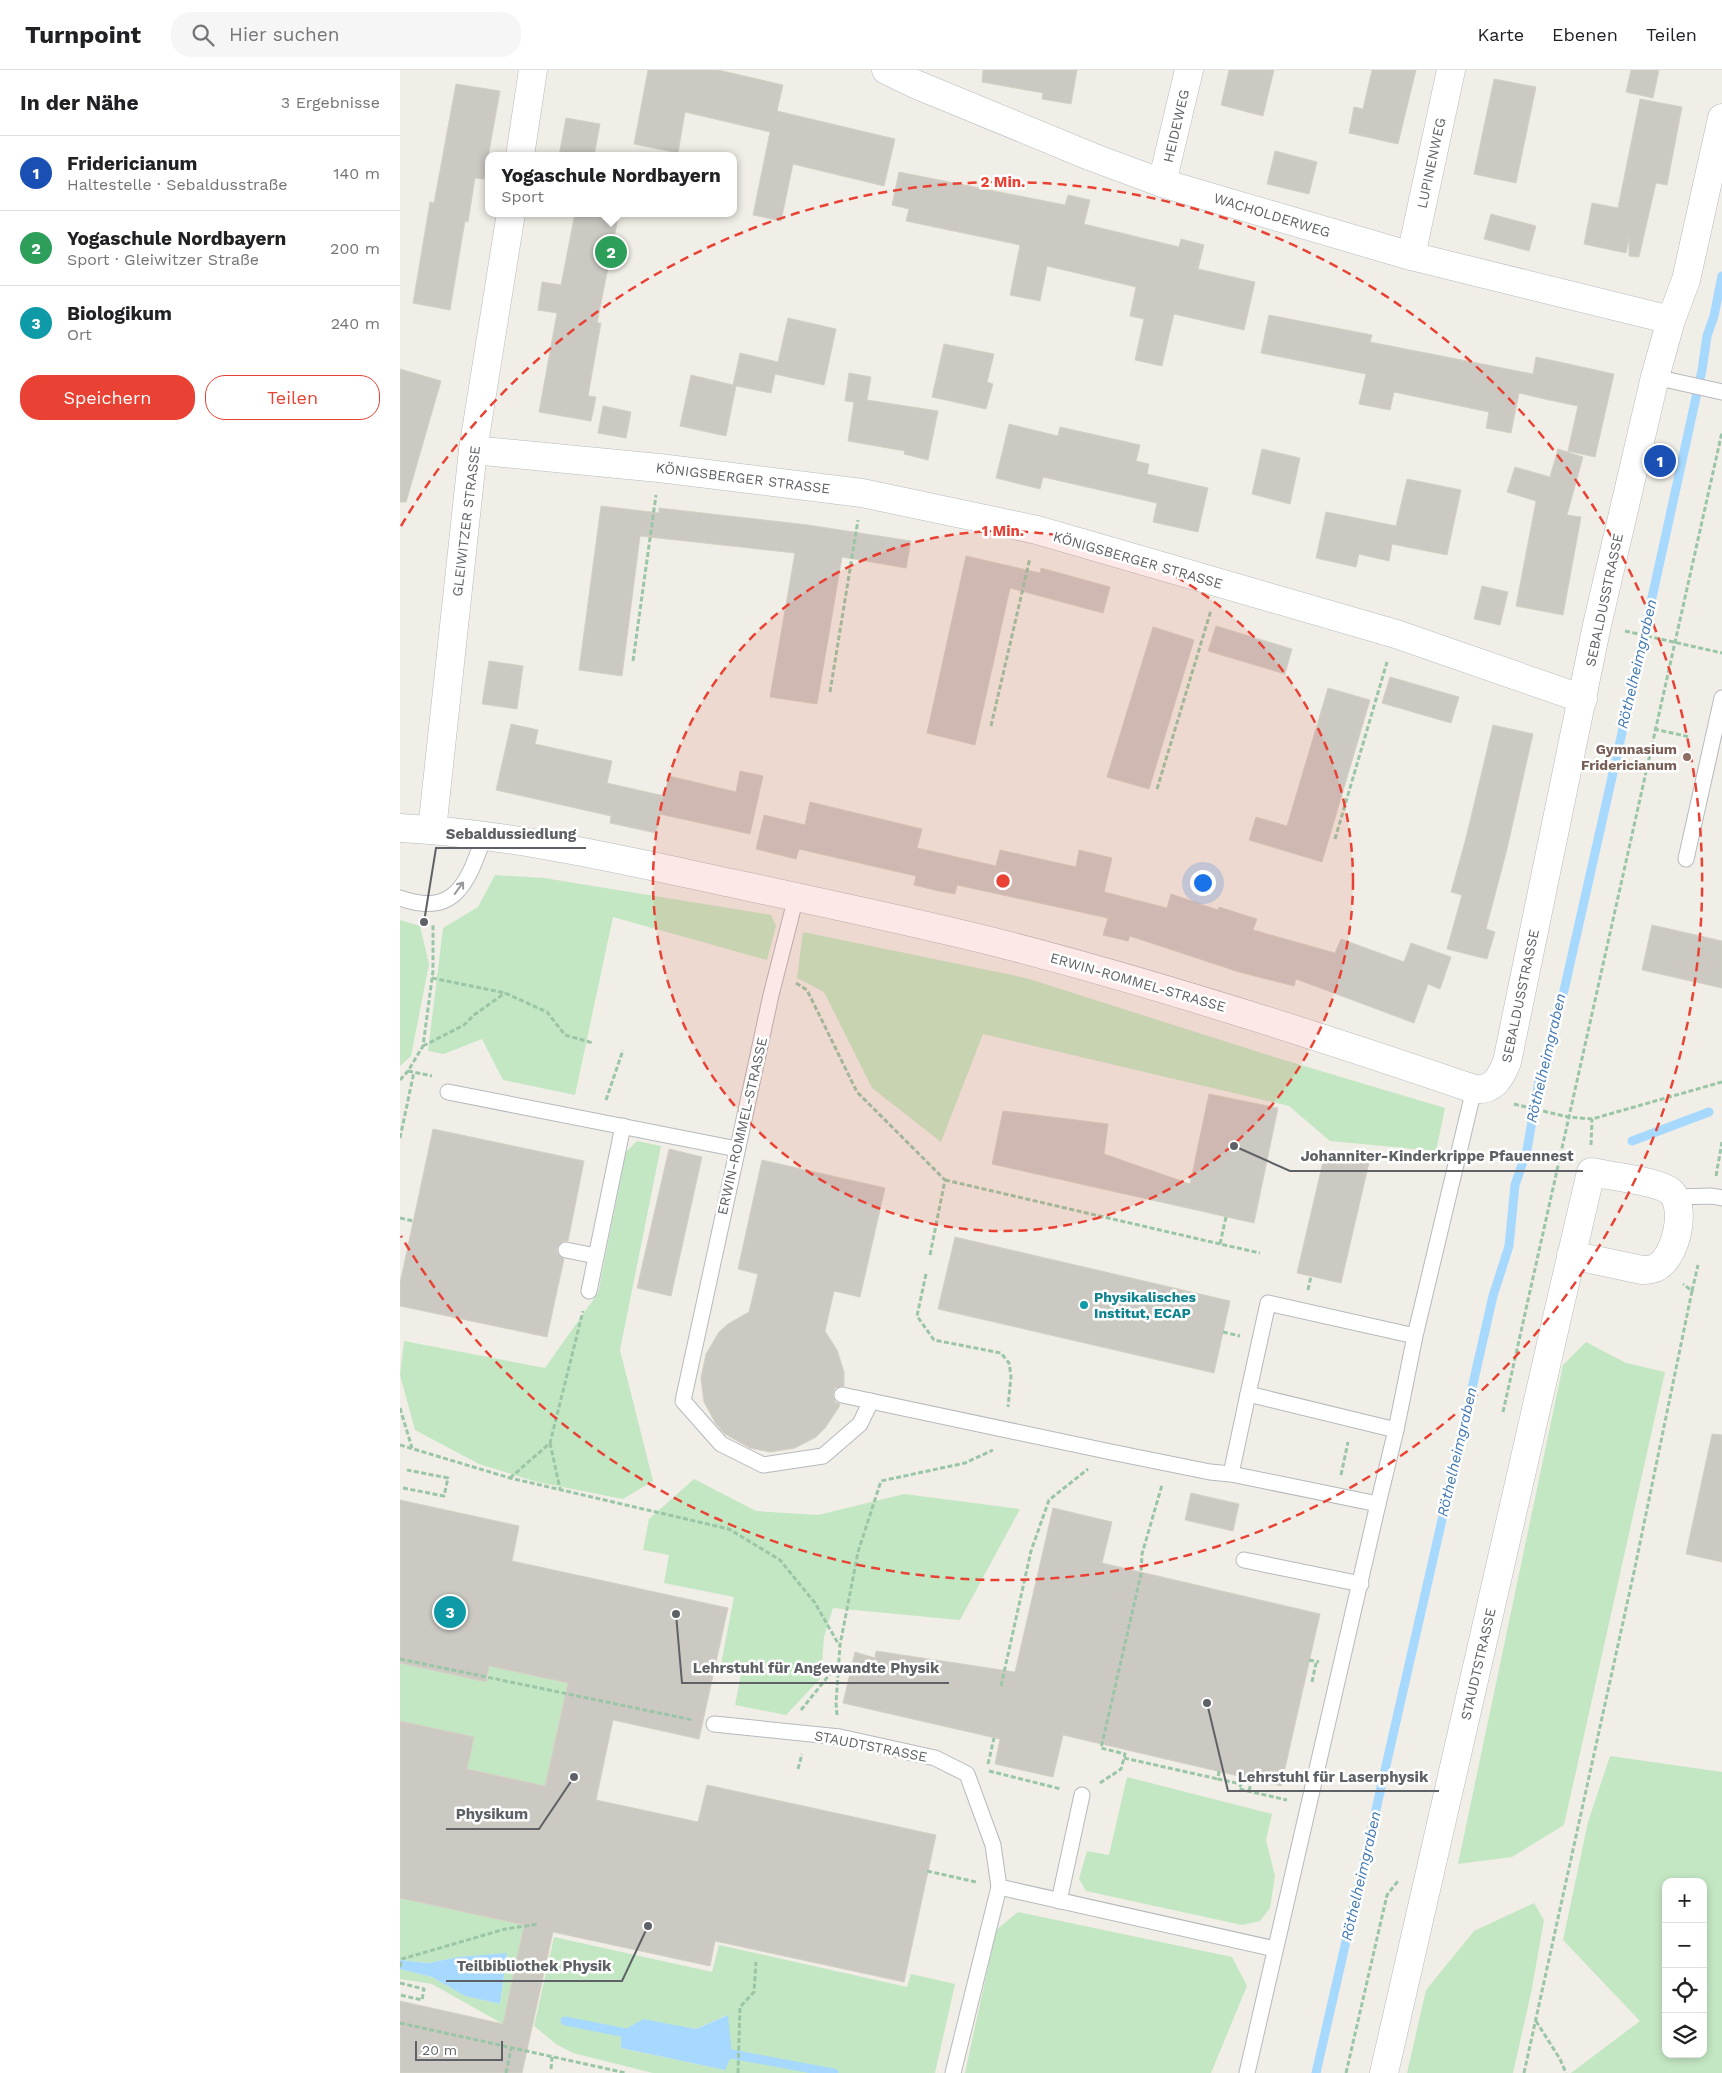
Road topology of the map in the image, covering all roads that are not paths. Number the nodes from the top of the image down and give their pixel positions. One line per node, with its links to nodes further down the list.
1 (533, 70): 7 (street)
2 (886, 70): 5 (street, WACHOLDERWEG)
3 (1189, 70): 8 (street, HEIDEWEG)
4 (1451, 70): 10 (street, LUPINENWEG)
5 (916, 77): 8 (street, WACHOLDERWEG)
6 (1722, 118): 11 (street, SEBALDUSSTRASSE)
7 (521, 152)
8 (1162, 182): 10 (street, WACHOLDERWEG)
9 (509, 217): 14 (street, GLEIWITZER STRASSE)
10 (1411, 256): 11 (street, WACHOLDERWEG)
11 (1671, 320): 12 (street, SEBALDUSSTRASSE)
12 (1665, 379): 13 (lane); 16 (street, SEBALDUSSTRASSE)
13 (1722, 392)
14 (473, 450): 16 (street, KÖNIGSBERGER STRASSE); 18 (street, GLEIWITZER STRASSE)
15 (1722, 698): 20 (lane)
16 (1583, 699): 23 (street, SEBALDUSSTRASSE)
17 (400, 828): 18 (street, ERWIN-ROMMEL-STRASSE)
18 (432, 830): 19 (street, ERWIN-ROMMEL-STRASSE)
19 (484, 836): 21 (street, ERWIN-ROMMEL-STRASSE); 22 (lane, one-way to 19)
20 (1686, 859)
21 (796, 897): 23 (street, ERWIN-ROMMEL-STRASSE); 26 (lane, ERWIN-ROMMEL-STRASSE)
22 (400, 898)
23 (1484, 1086): 33 (lane)
24 (448, 1092): 25 (lane)
25 (623, 1126): 26 (lane); 31 (lane)
26 (737, 1149): 36 (lane, ERWIN-ROMMEL-STRASSE)
27 (1675, 1197): 28 (lane); 30 (street); 30 (street, STAUDTSTRASSE)
28 (1722, 1198)
29 (566, 1250): 31 (lane)
30 (1571, 1255): 49 (street, STAUDTSTRASSE)
31 (596, 1256): 32 (lane)
32 (589, 1291)
33 (1415, 1336): 34 (lane); 37 (lane)
34 (1248, 1394): 37 (lane); 38 (lane)
35 (842, 1396): 36 (lane)
36 (872, 1401): 38 (lane)
37 (1396, 1430): 39 (lane)
38 (1231, 1474): 39 (lane)
39 (1378, 1504): 41 (lane)
40 (1244, 1560): 41 (lane)
41 (1361, 1584): 46 (lane)
42 (714, 1724): 44 (lane, STAUDTSTRASSE)
43 (1082, 1795): 45 (lane)
44 (999, 1887): 45 (lane); 47 (lane, STAUDTSTRASSE)
45 (1059, 1901): 46 (lane)
46 (1276, 1949): 48 (lane)
47 (953, 2073)
48 (1247, 2073)
49 (1384, 2073)

